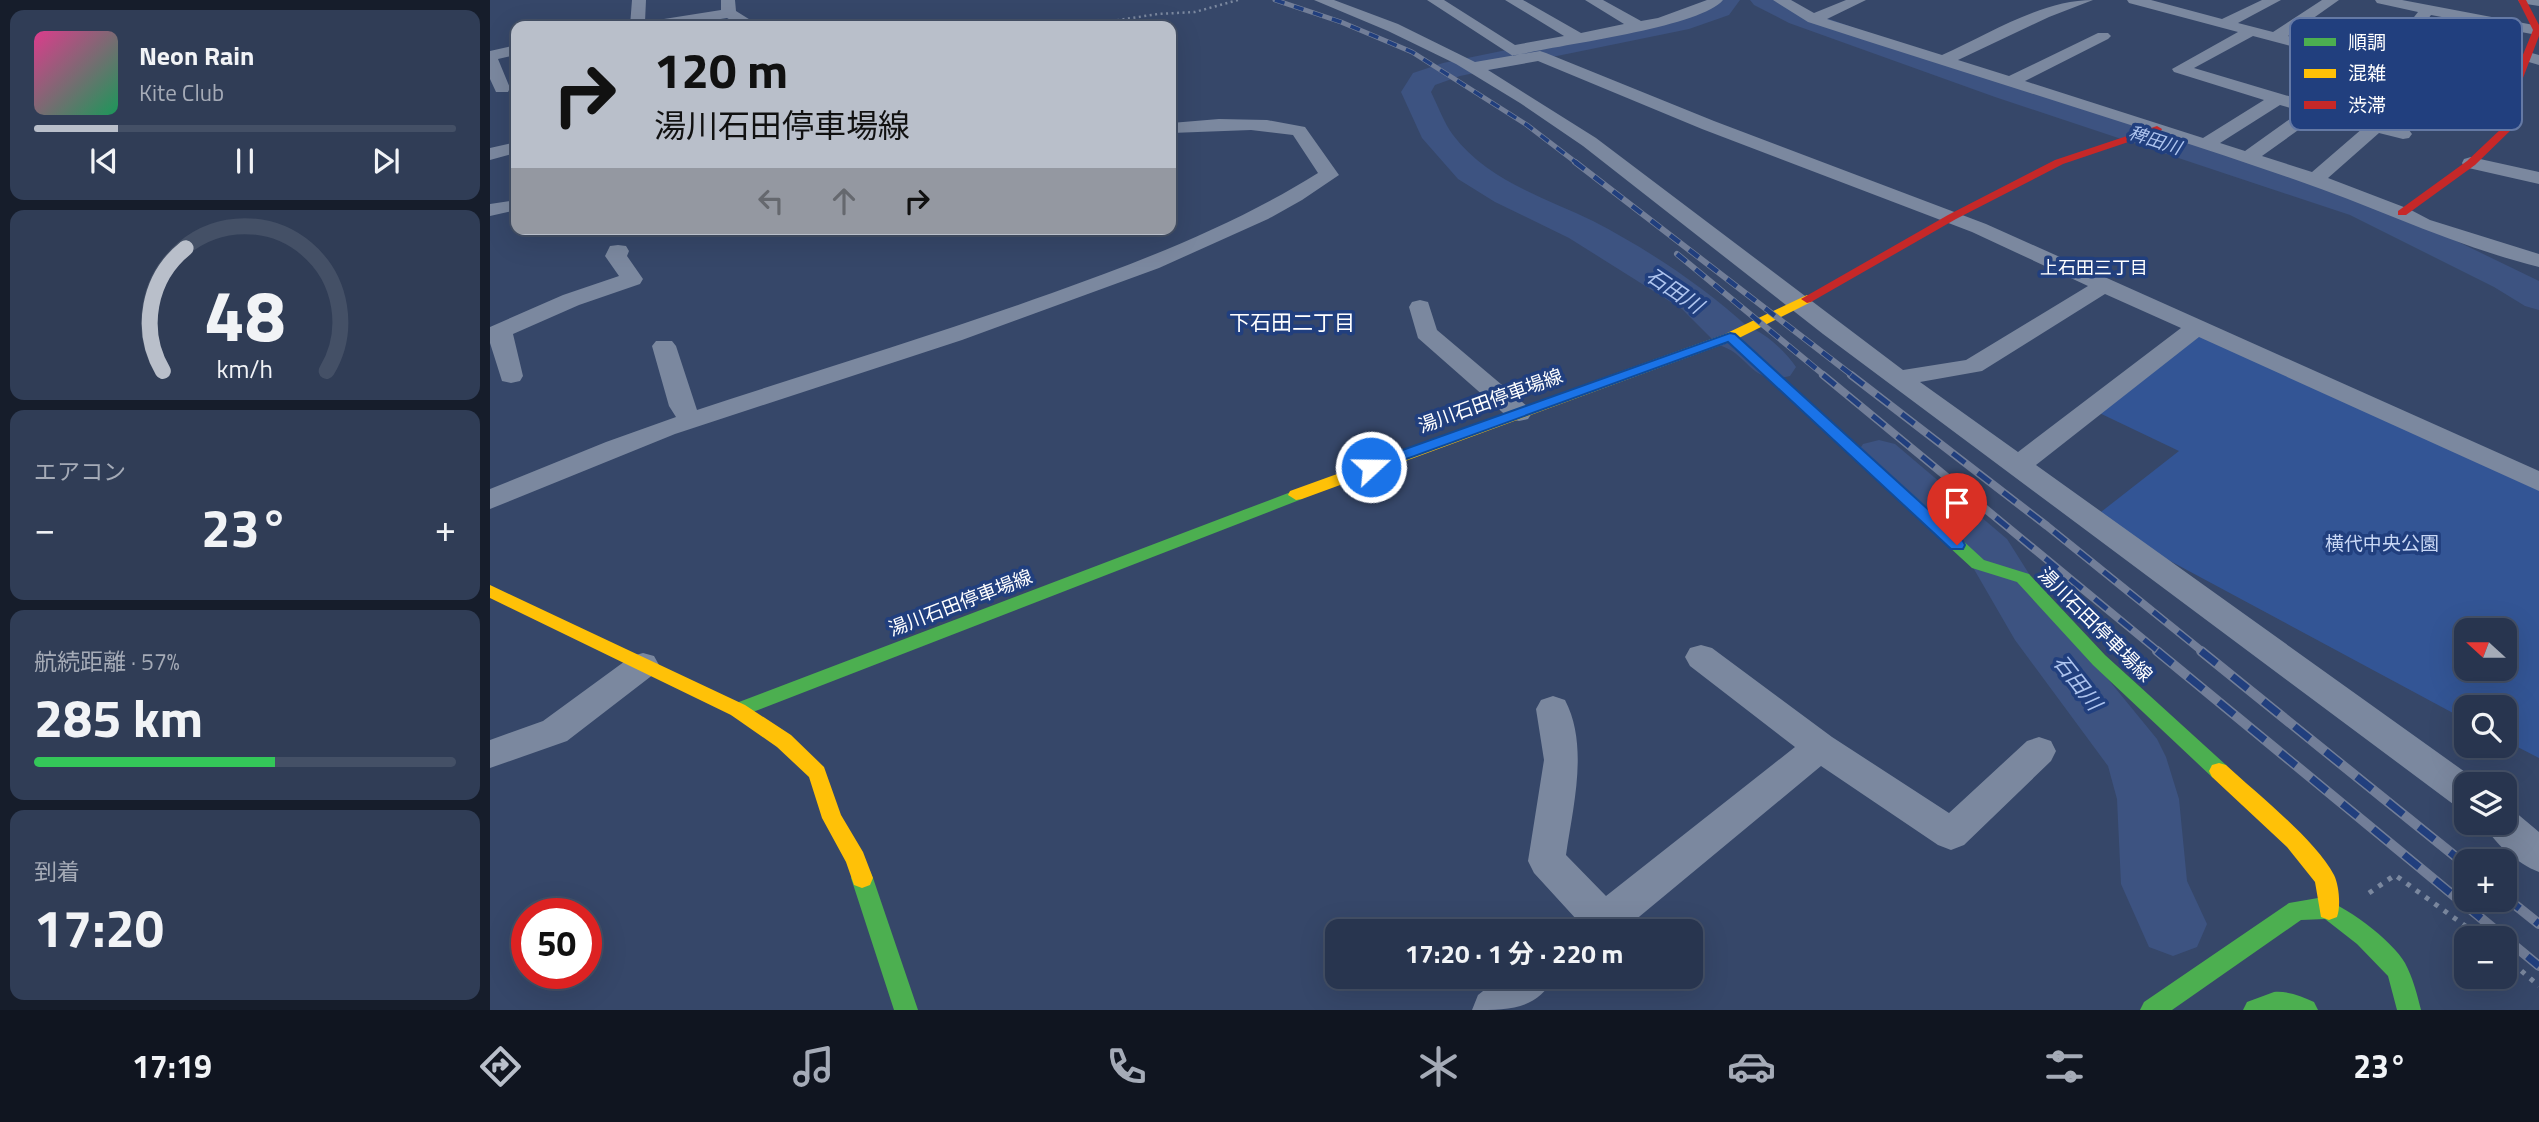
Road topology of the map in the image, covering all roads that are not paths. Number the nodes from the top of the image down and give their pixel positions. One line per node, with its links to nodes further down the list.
1 (639, 0): 26 (street)
2 (1434, 0): 39 (street)
3 (1512, 0): 35 (street)
4 (1592, 0): 30 (street)
5 (1669, 0): 20 (street)
6 (1716, 0): 20 (street)
7 (1780, 0): 25 (street)
8 (1860, 0): 25 (street)
9 (2086, 0): 42 (street)
10 (2134, 0): 29 (street)
11 (2274, 0): 29 (street)
12 (2332, 0): 22 (street)
13 (2382, 0): 19 (street)
14 (2524, 0): 16 (street); 33 (street)
15 (1333, 1): 43 (street)
16 (2539, 2)
17 (683, 3): 21 (street)
18 (729, 6): 21 (street); 28 (street)
19 (2427, 10): 23 (street); 24 (street)
20 (1694, 11): 30 (street)
21 (695, 18): 27 (street)
22 (2304, 18)
23 (2421, 18)
24 (2471, 18)
25 (1813, 19): 42 (street)
26 (637, 21)
27 (678, 21)
28 (746, 21)
29 (2225, 23): 32 (street)
30 (1640, 27): 35 (street)
31 (2290, 27): 36 (street)
32 (2251, 30): 36 (street); 47 (street)
33 (2537, 30): 41 (street)
34 (2103, 36): 45 (street)
35 (1577, 37): 39 (street)
36 (2275, 37): 37 (street)
37 (2290, 41)
38 (511, 51): 40 (street)
39 (1513, 51): 43 (street)
40 (490, 57): 46 (street)
41 (2533, 59): 44 (street)
42 (1943, 61): 45 (street)
43 (1471, 64): 66 (street); 70 (street)
44 (2522, 78)
45 (2010, 82): 51 (street)
46 (502, 88)
47 (2278, 99): 48 (street); 56 (street)
48 (2290, 100)
49 (2290, 127): 59 (street)
50 (1176, 128): 79 (street)
51 (2157, 130): 56 (street); 66 (street)
52 (2373, 130): 62 (street)
53 (2397, 130): 55 (street)
54 (2506, 130): 60 (street)
55 (2403, 134)
56 (2206, 144): 59 (street)
57 (511, 149): 58 (street)
58 (490, 154)
59 (2248, 158): 62 (street)
60 (2471, 163): 61 (street); 65 (street)
61 (2539, 178)
62 (2315, 180): 65 (street)
63 (511, 206): 64 (street)
64 (490, 209)
65 (2402, 213): 68 (street)
66 (1952, 217): 69 (street); 70 (street)
67 (618, 251): 73 (street)
68 (2539, 261)
69 (2104, 285): 72 (street); 77 (street)
70 (1798, 304): 74 (street); 77 (street)
71 (1420, 307): 78 (street)
72 (2197, 327): 80 (street); 81 (street)
73 (495, 334): 76 (street)
74 (1730, 337): 78 (street, 湯川石田停車場線); 94 (street, 湯川石田停車場線)
75 (664, 346): 79 (street)
76 (511, 376)
77 (1899, 378): 80 (street)
78 (1518, 412): 87 (street, 湯川石田停車場線)
79 (691, 420): 82 (street)
80 (2018, 465): 91 (street)
81 (2539, 482)
82 (490, 500)
83 (490, 591): 85 (street)
84 (1701, 657): 88 (street)
85 (643, 664): 87 (street); 90 (street)
86 (1553, 709): 95 (street)
87 (738, 710): 99 (street)
88 (1820, 747): 89 (street); 96 (street)
89 (2039, 751)
90 (490, 754)
91 (2454, 784)
92 (2516, 835): 93 (street)
93 (2539, 855)
94 (2329, 910): 98 (street); 101 (street)
95 (1593, 919)
96 (1607, 919)
97 (1519, 989): 100 (street)
98 (2419, 1006)
99 (906, 1010)
100 (1493, 1010)
101 (2151, 1010)
102 (2255, 1010): 103 (street)
103 (2306, 1010)

